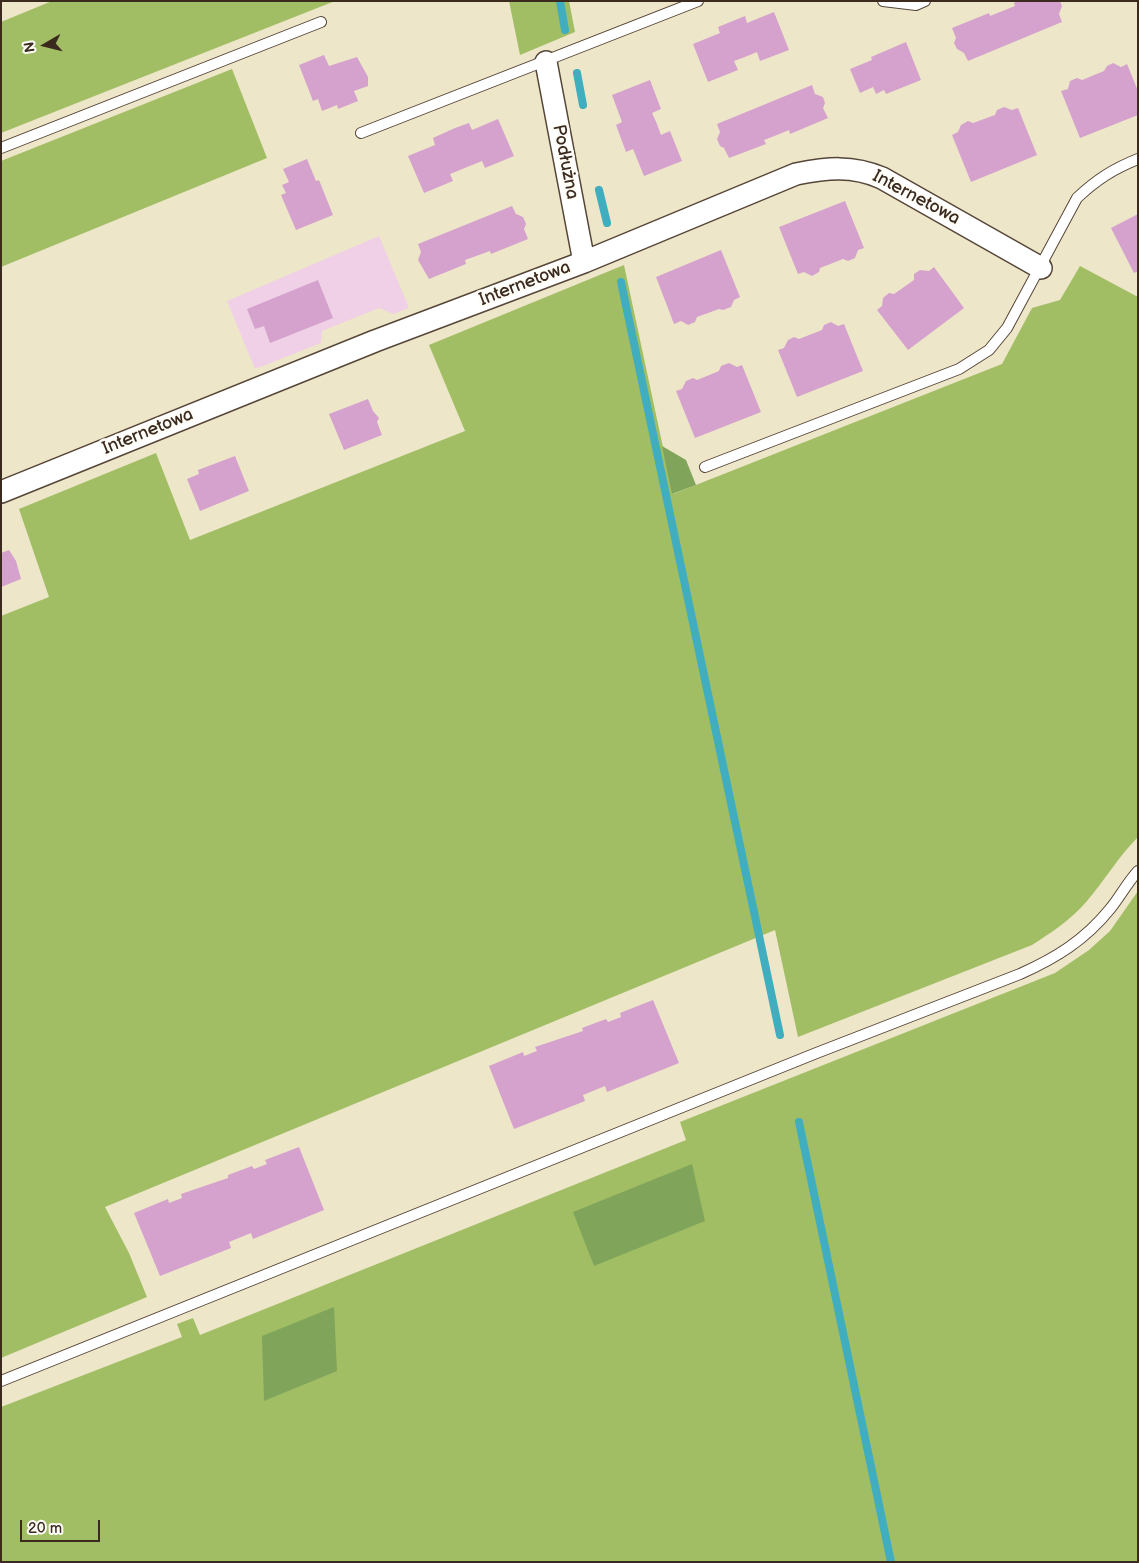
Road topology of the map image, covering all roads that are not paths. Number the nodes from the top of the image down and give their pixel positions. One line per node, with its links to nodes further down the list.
1 (698, 1): 5 (lane)
2 (883, 1): 3 (lane)
3 (925, 1)
4 (322, 22): 7 (lane)
5 (546, 62): 6 (lane); 9 (street, Podłużna)
6 (361, 133)
7 (1, 148)
8 (1138, 159): 10 (lane)
9 (584, 262): 10 (street, Internetowa); 12 (street, Internetowa)
10 (1041, 268): 11 (lane)
11 (705, 467)
12 (1, 492)
13 (1138, 871): 14 (lane)
14 (1, 1381)

